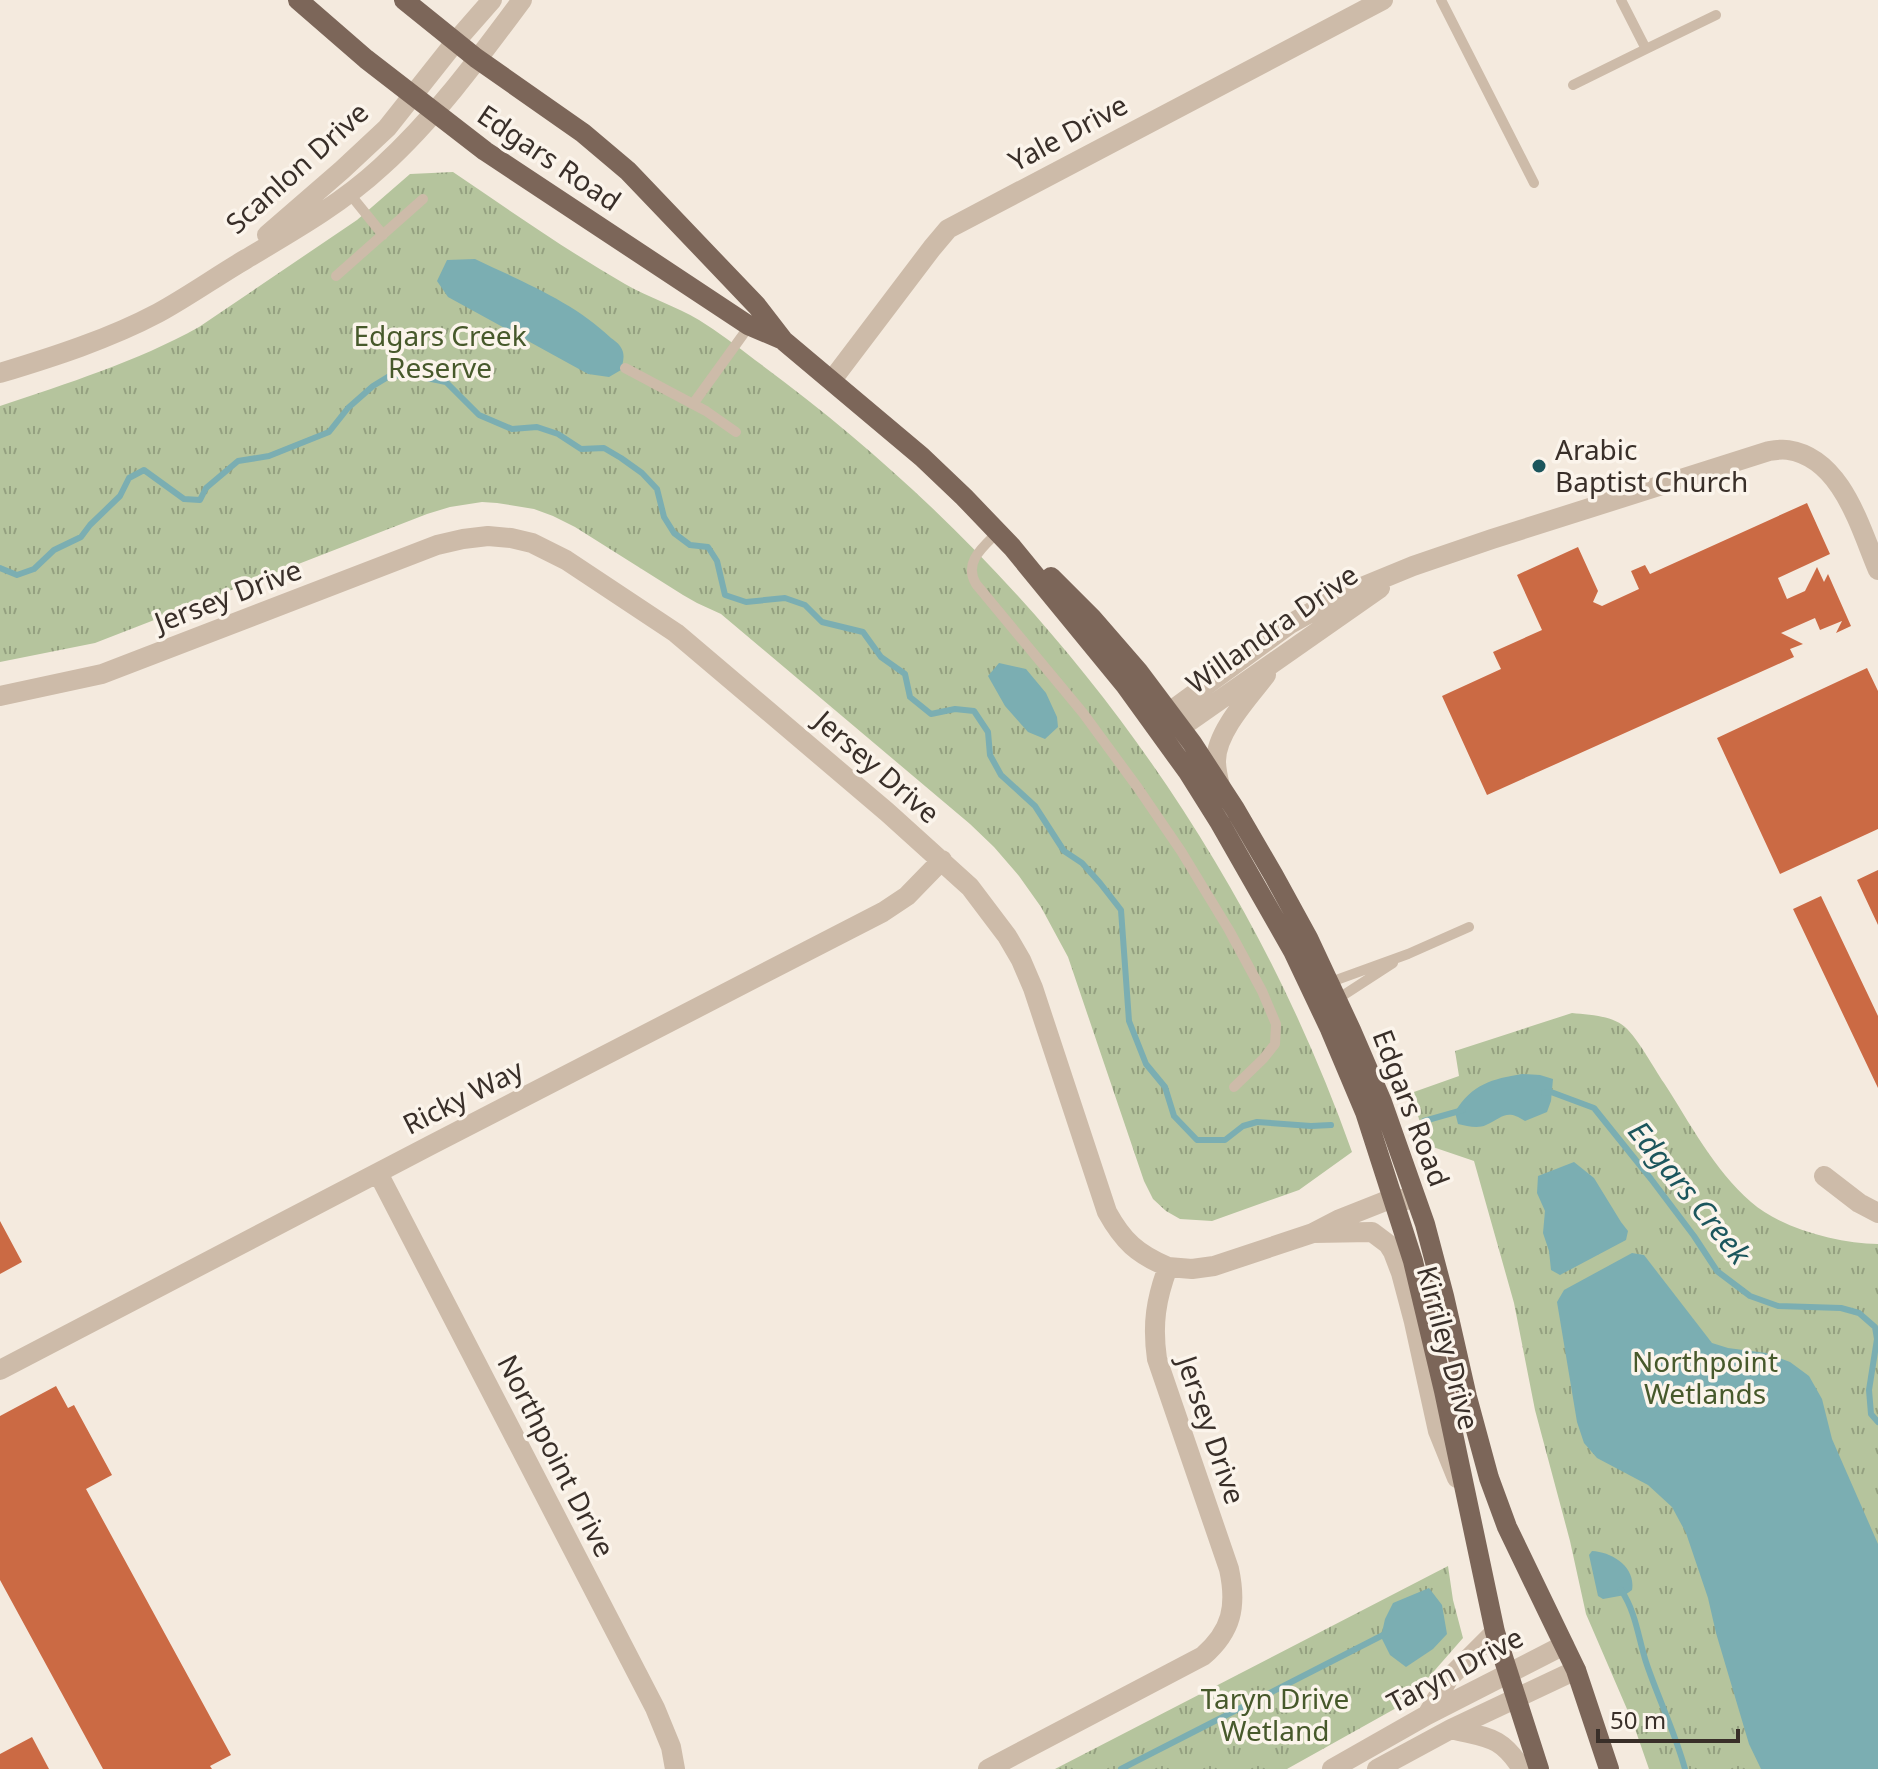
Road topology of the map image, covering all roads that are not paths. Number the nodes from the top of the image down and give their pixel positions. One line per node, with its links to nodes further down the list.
1 (298, 0): 13 (main road, Edgars Road)
2 (404, 0): 9 (main road, Edgars Road)
3 (492, 0): 9 (street, Scanlon Drive)
4 (522, 0): 11 (street, Scanlon Drive)
5 (1383, 0): 25 (street, Yale Drive)
6 (1441, 0): 15 (lane)
7 (1621, 0): 10 (lane)
8 (1716, 15): 10 (lane)
9 (456, 41): 11 (main road, Edgars Road); 13 (street, Scanlon Drive)
10 (1646, 49): 12 (lane)
11 (476, 58): 14 (street, Scanlon Drive); 22 (main road, Edgars Road)
12 (1573, 85)
13 (413, 95): 14 (main road, Edgars Road); 20 (street, Scanlon Drive)
14 (434, 112): 16 (street, Scanlon Drive); 21 (main road, Edgars Road)
15 (1534, 183)
16 (349, 193): 18 (lane); 20 (street, Scanlon Drive)
17 (423, 199): 18 (lane)
18 (383, 235): 19 (lane)
19 (336, 276)
20 (214, 278): 24 (street, Scanlon Drive)
21 (750, 325): 22 (main road, Edgars Road); 26 (lane)
22 (784, 341): 25 (main road, Edgars Road)
23 (625, 368): 26 (lane)
24 (0, 373)
25 (832, 380): 28 (main road, Edgars Road)
26 (693, 404): 27 (lane)
27 (736, 432)
28 (998, 532): 33 (main road, Edgars Road); 39 (lane)
29 (1413, 566): 30 (street, Willandra Drive); 31 (street, Willandra Drive); 33 (street, Willandra Drive)
30 (1878, 570)
31 (1278, 659): 33 (street, Willandra Drive); 34 (street)
32 (0, 696): 35 (street, Jersey Drive)
33 (1166, 726): 34 (main road, Edgars Road); 38 (main road, Edgars Road)
34 (1220, 786): 38 (main road, Edgars Road)
35 (942, 860): 40 (street, Ricky Way); 46 (street, Jersey Drive)
36 (1469, 927): 37 (lane)
37 (1408, 954): 38 (lane); 38 (lane)
38 (1324, 995): 42 (main road, Edgars Road); 43 (main road, Edgars Road)
39 (1234, 1087)
40 (378, 1173): 47 (street, Ricky Way); 56 (street, Northpoint Drive)
41 (1824, 1176): 44 (street)
42 (1393, 1198): 43 (street, Kirriley Drive); 45 (street, Kirriley Drive); 48 (main road, Edgars Road)
43 (1417, 1201): 50 (main road, Edgars Road)
44 (1878, 1213)
45 (1313, 1233): 46 (street, Kirriley Drive); 48 (street, Kirriley Drive)
46 (1168, 1267): 57 (street, Jersey Drive)
47 (0, 1370)
48 (1465, 1496): 49 (main road, Edgars Road)
49 (1495, 1632): 52 (main road, Edgars Road); 54 (street)
50 (1564, 1645): 51 (main road, Edgars Road); 52 (street, Taryn Drive)
51 (1576, 1670): 53 (street, Taryn Drive); 62 (main road, Edgars Road)
52 (1507, 1673): 53 (main road, Edgars Road); 54 (street, Taryn Drive)
53 (1516, 1698): 55 (street, Taryn Drive); 61 (main road, Edgars Road)
54 (1427, 1715): 58 (street, Taryn Drive)
55 (1451, 1729): 59 (street, Taryn Drive); 60 (street)
56 (675, 1769)
57 (988, 1769)
58 (1332, 1769)
59 (1377, 1769)
60 (1522, 1769)
61 (1539, 1769)
62 (1609, 1769)

